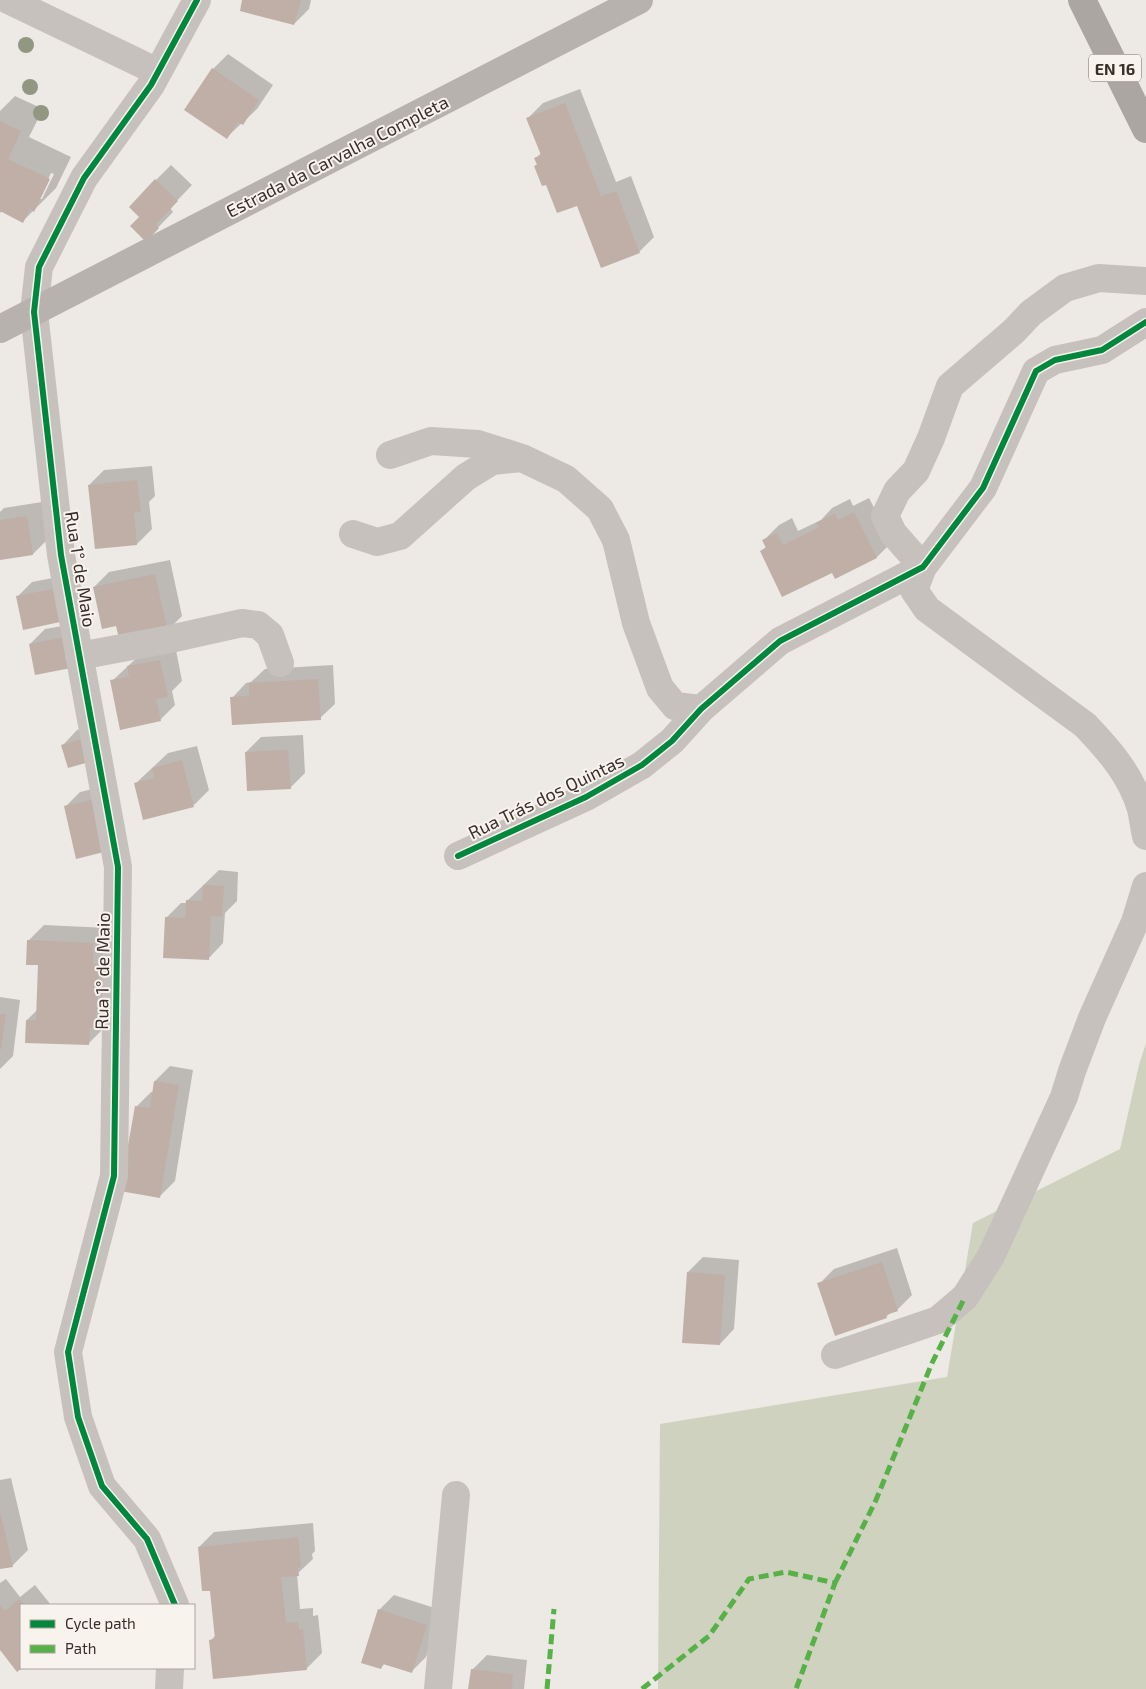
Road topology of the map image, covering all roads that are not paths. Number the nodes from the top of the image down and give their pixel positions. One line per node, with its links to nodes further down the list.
1 (8, 0): 5 (street)
2 (197, 0): 5 (street)
3 (639, 0): 9 (street, Estrada da Carvalha Completa)
4 (1082, 2): 6 (main road, EN 16)
5 (158, 72): 7 (street)
6 (1146, 129)
7 (39, 266): 9 (street); 10 (street, Rua 1° de Maio); 12 (street)
8 (1146, 281): 17 (street)
9 (70, 293): 10 (street, Estrada da Carvalha Completa)
10 (34, 312): 13 (street, Estrada da Carvalha Completa); 18 (street, Rua 1° de Maio)
11 (1146, 322): 17 (street, Rua Trás dos Quintas)
12 (0, 324)
13 (0, 329)
14 (390, 455): 15 (street)
15 (522, 458): 16 (street); 20 (street)
16 (353, 534)
17 (923, 566): 20 (street, Rua Trás dos Quintas); 21 (street)
18 (79, 656): 19 (street); 26 (street, Rua 1° de Maio)
19 (280, 663)
20 (701, 709): 22 (street, Rua Trás dos Quintas)
21 (1146, 836)
22 (458, 856)
23 (1146, 886): 24 (street)
24 (835, 1356)
25 (456, 1495): 29 (street)
26 (174, 1604)
27 (170, 1669): 28 (street)
28 (169, 1689)
29 (438, 1689)

